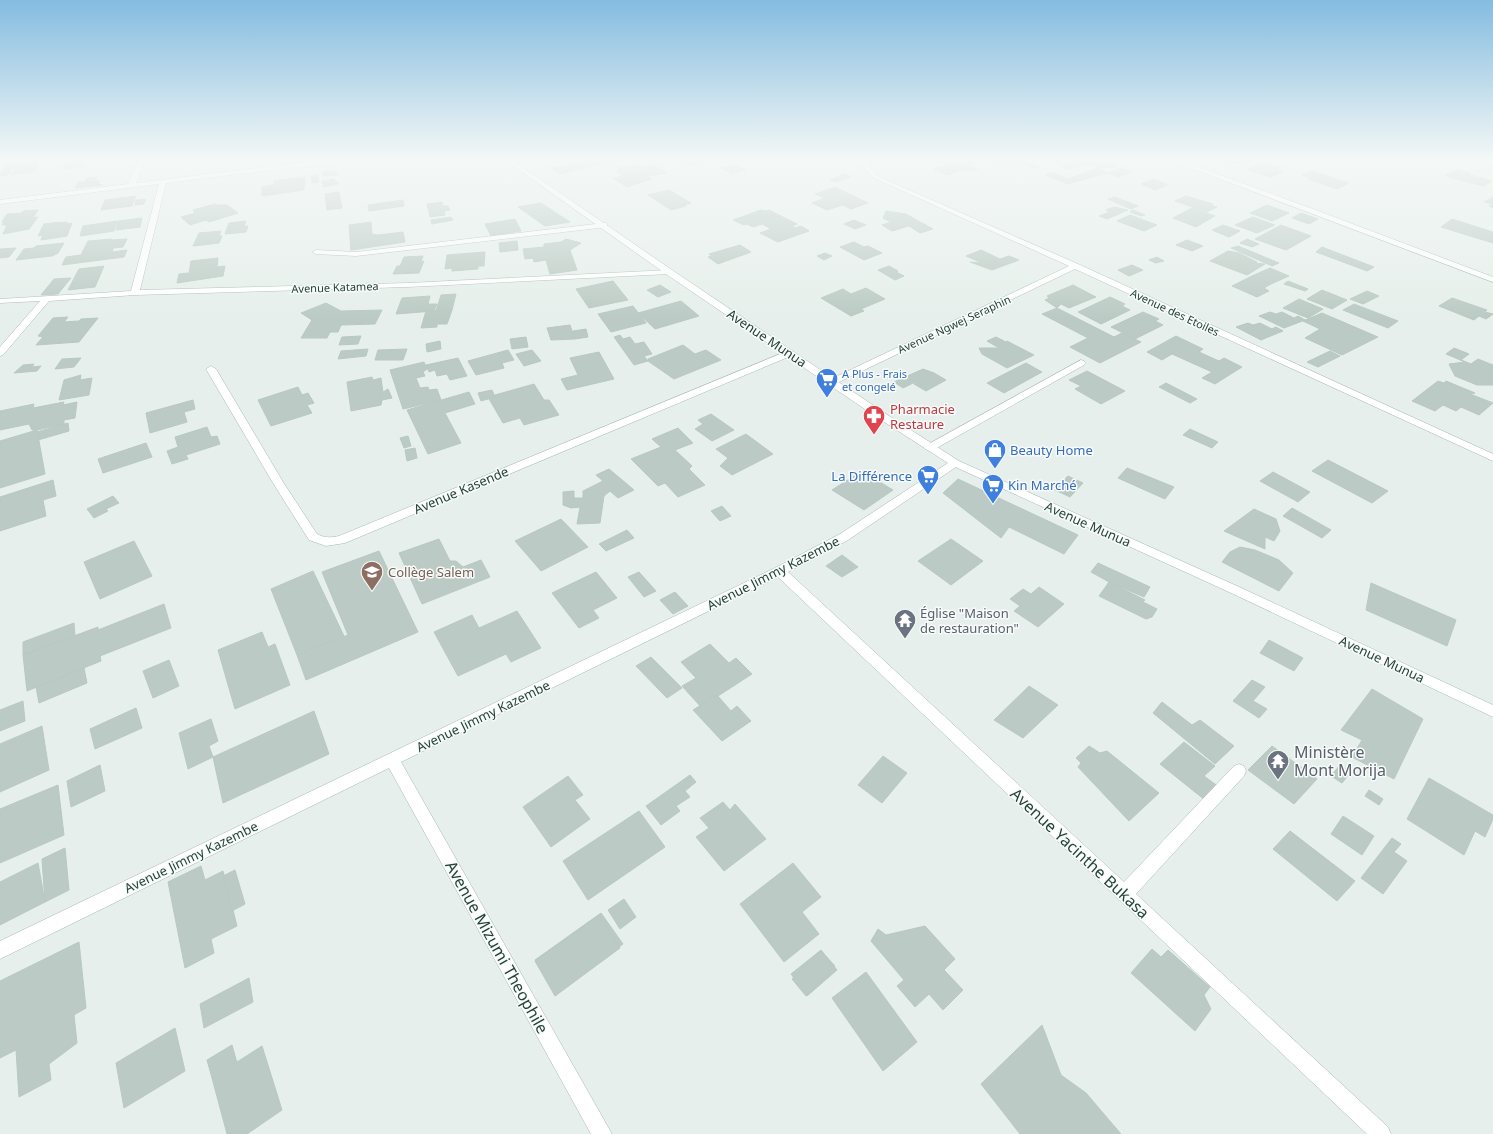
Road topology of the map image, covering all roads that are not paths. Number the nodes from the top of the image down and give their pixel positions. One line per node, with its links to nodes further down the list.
1 (155, 213): 10 (street)
2 (586, 213): 5 (street, Avenue Munua)
3 (956, 213): 7 (street, Avenue des Etoiles)
4 (1320, 213): 9 (street)
5 (604, 225): 6 (street); 8 (street, Avenue Munua)
6 (316, 252)
7 (1075, 266): 17 (street, Avenue Ngwej Seraphin); 19 (street, Avenue des Etoiles)
8 (669, 272): 10 (street, Avenue Katamea); 14 (street, Avenue Munua)
9 (1493, 280)
10 (135, 293): 11 (street, Avenue Katamea)
11 (47, 298): 12 (street, Avenue Katamea); 13 (street)
12 (0, 301)
13 (0, 353)
14 (790, 353): 16 (street, Avenue Kasende); 17 (street, Avenue Munua)
15 (1081, 363): 18 (street)
16 (210, 368)
17 (832, 382): 18 (street, Avenue Munua)
18 (929, 448): 20 (street, Avenue Munua)
19 (1493, 458)
20 (954, 463): 21 (street, Avenue Jimmy Kazembe); 22 (street, Avenue Munua)
21 (779, 572): 23 (street, Avenue Jimmy Kazembe); 25 (street, Avenue Yacinthe Bukasa)
22 (1493, 711)
23 (392, 760): 26 (street, Avenue Jimmy Kazembe); 27 (street, Avenue Mizumi Theophile)
24 (1239, 771): 25 (street)
25 (1124, 894): 28 (street, Avenue Yacinthe Bukasa)
26 (0, 950)
27 (602, 1134)
28 (1381, 1134)

